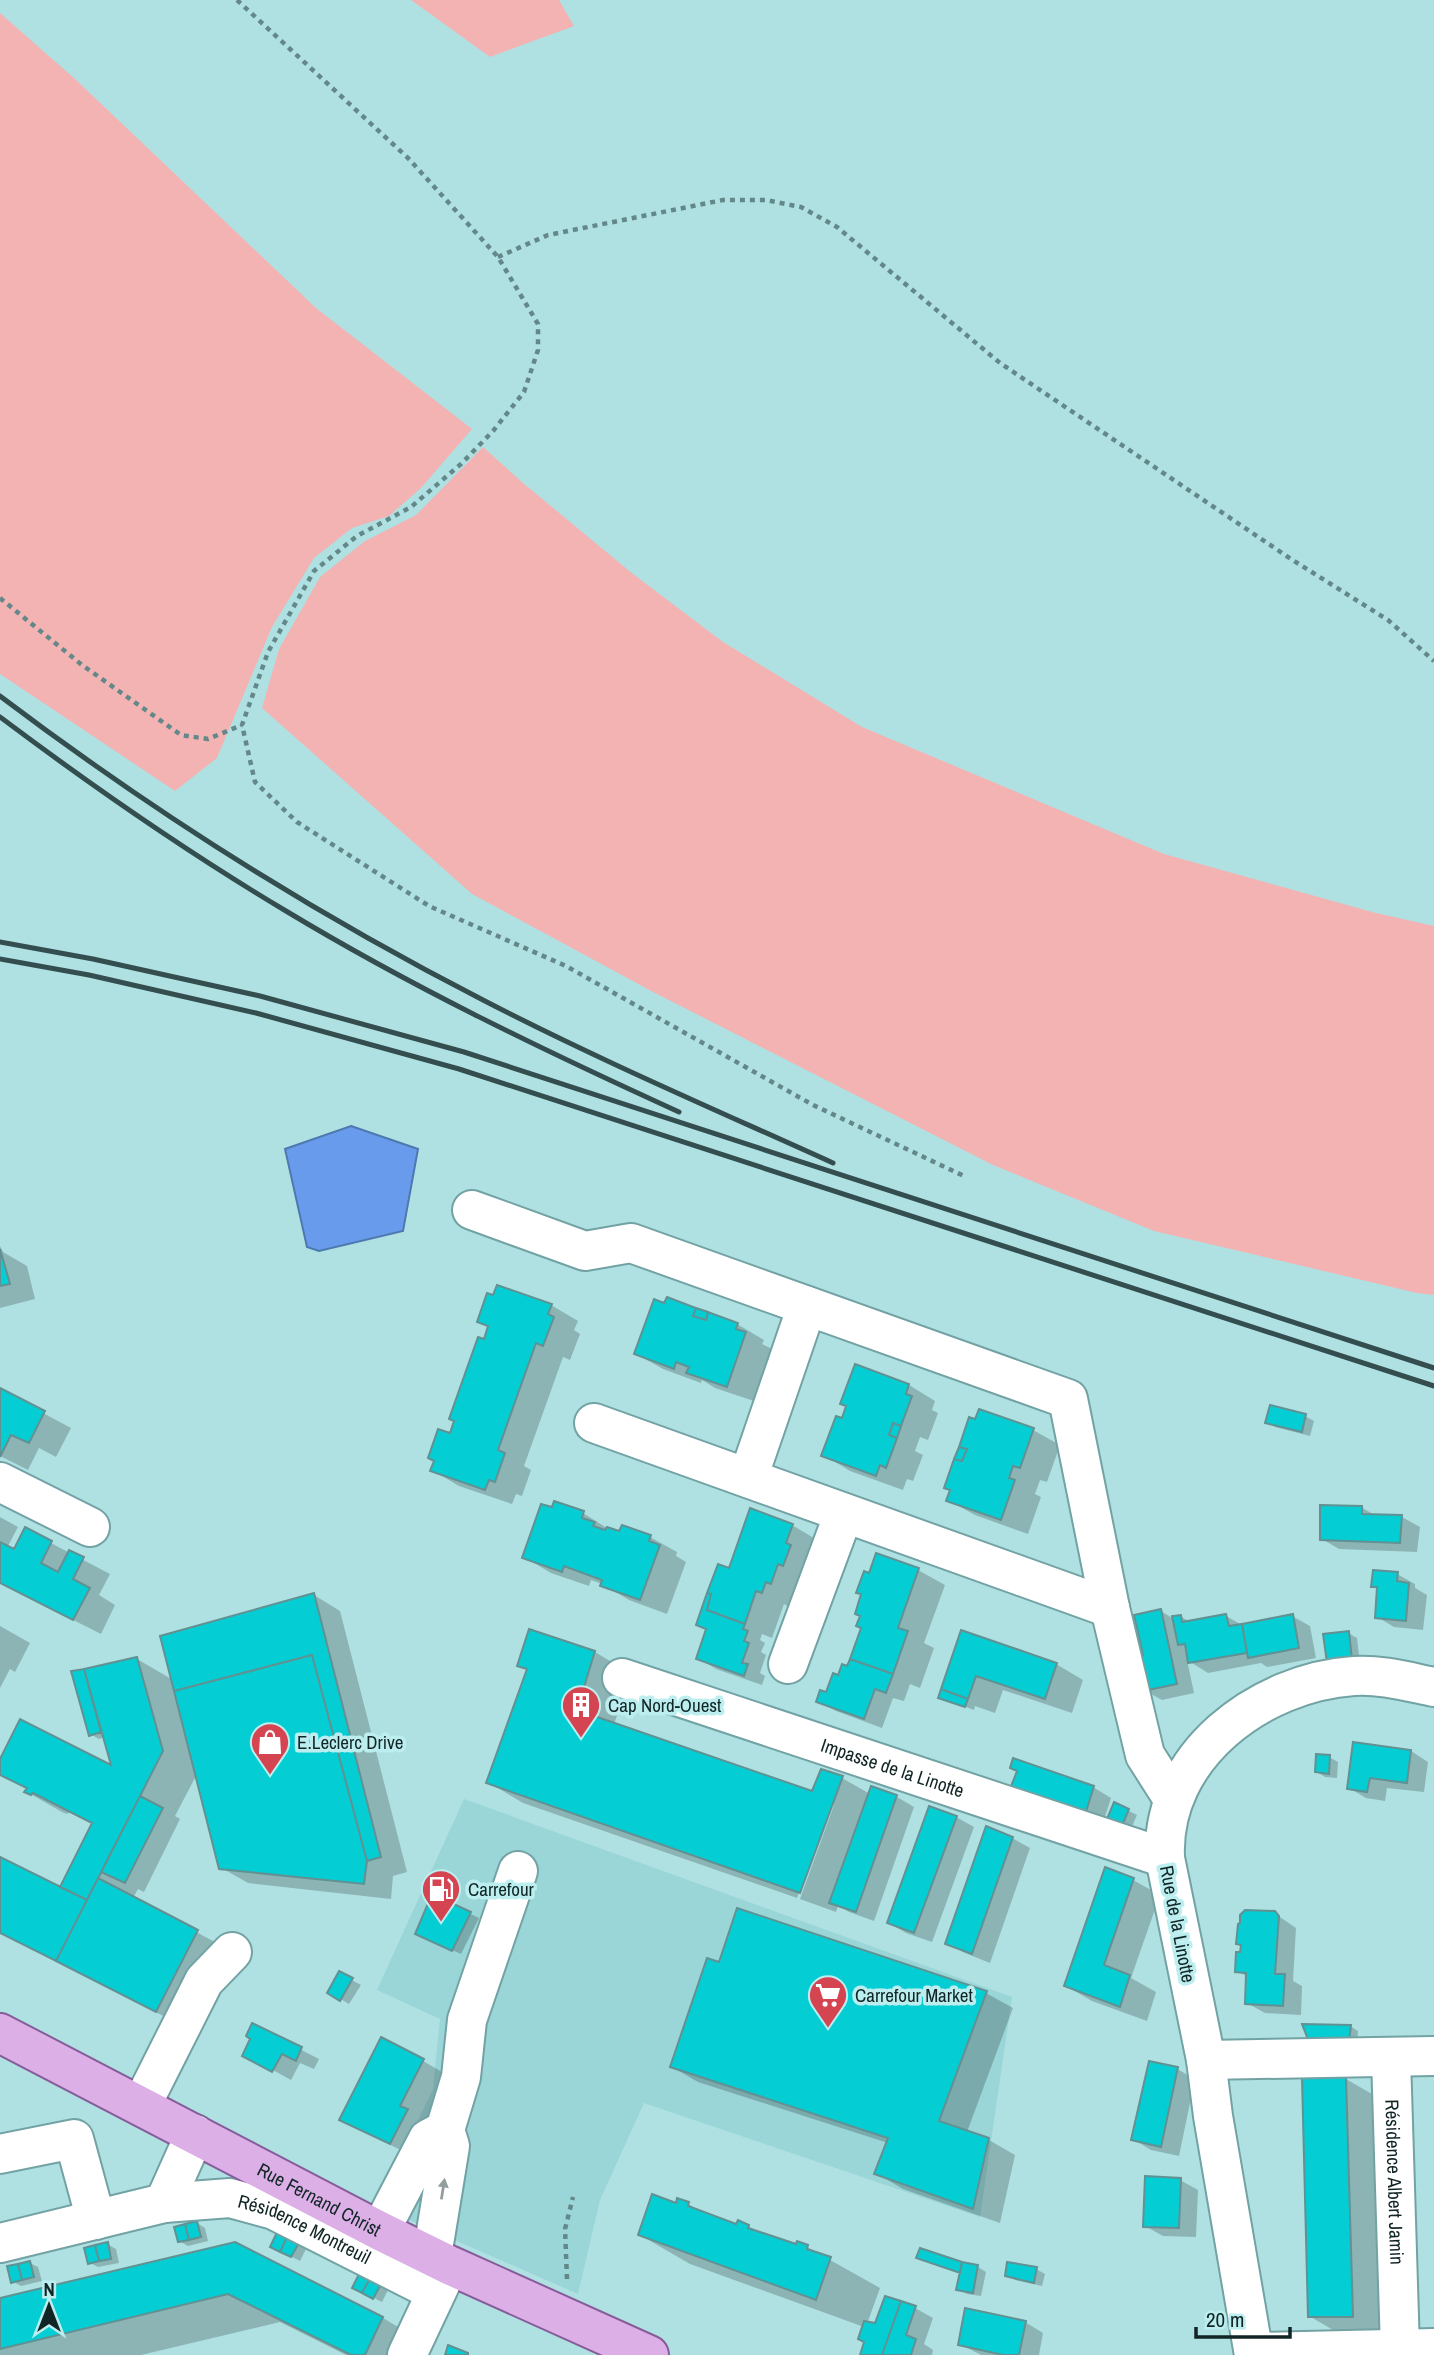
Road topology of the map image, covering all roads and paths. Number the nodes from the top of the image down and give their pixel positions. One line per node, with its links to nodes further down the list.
1 (237, 0): 2 (path)
2 (498, 257): 4 (path); 5 (path)
3 (0, 598): 5 (path)
4 (1434, 661)
5 (242, 725): 6 (path)
6 (964, 1176)
7 (472, 1210): 8 (street)
8 (807, 1306): 10 (street); 14 (street)
9 (594, 1423): 10 (street)
10 (748, 1478): 12 (street)
11 (0, 1482): 13 (street)
12 (844, 1513): 14 (street); 15 (street)
13 (90, 1527)
14 (1110, 1608): 18 (street)
15 (789, 1664)
16 (622, 1678): 19 (street, Impasse de la Linotte)
17 (1434, 1686): 18 (street, Rue de la Linotte)
18 (1173, 1799): 19 (street, Rue de la Linotte)
19 (1165, 1857): 25 (street, Rue de la Linotte)
20 (519, 1871): 27 (street)
21 (232, 1952): 26 (street)
22 (0, 2033): 26 (main road, Rue Fernand Christ)
23 (1434, 2056): 24 (street)
24 (1391, 2058): 25 (street); 37 (street, Résidence Albert Jamin)
25 (1206, 2060): 39 (street, Rue de la Linotte)
26 (141, 2106): 28 (main road, Rue Fernand Christ)
27 (445, 2130): 33 (street); 35 (street, one-way to 27)
28 (195, 2134): 31 (street); 33 (main road, Rue Fernand Christ)
29 (0, 2154): 32 (street)
30 (573, 2197): 36 (path)
31 (164, 2203): 32 (street, Résidence Montreuil); 35 (street, Résidence Montreuil)
32 (96, 2220): 34 (street, Résidence Montreuil)
33 (380, 2231): 35 (main road, Rue Fernand Christ)
34 (0, 2243)
35 (439, 2271): 38 (main road, Rue Fernand Christ); 40 (street)
36 (567, 2282)
37 (1417, 2349): 39 (street, Résidence Albert Jamin)
38 (653, 2354)
39 (1254, 2354)
40 (407, 2355)

